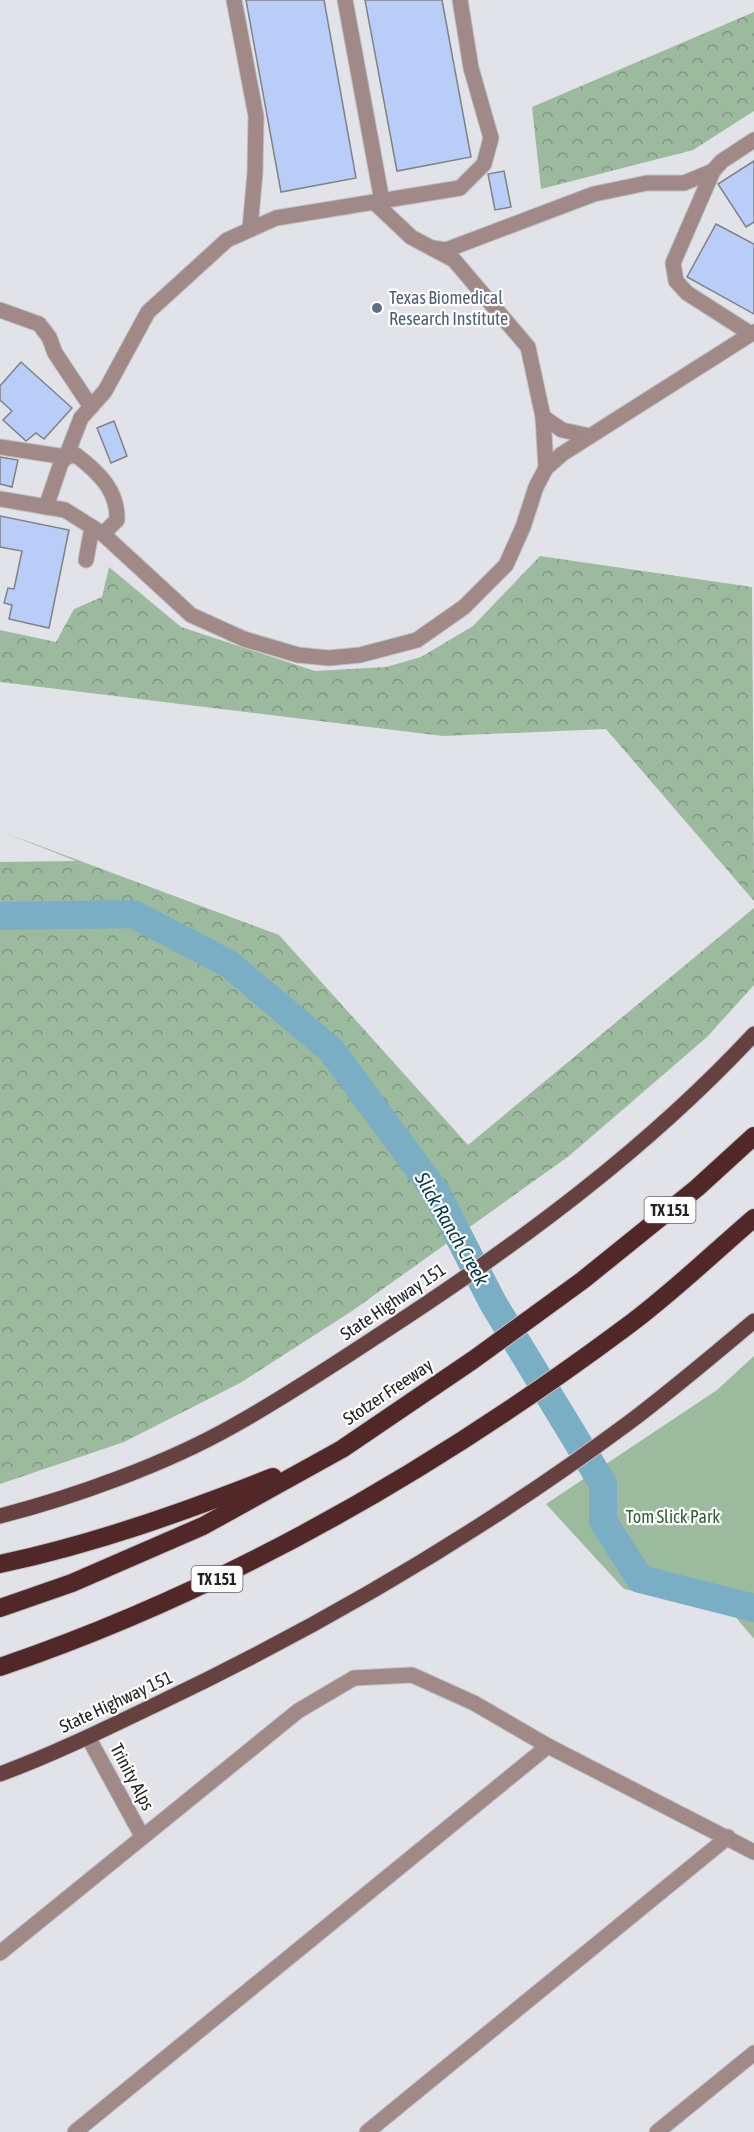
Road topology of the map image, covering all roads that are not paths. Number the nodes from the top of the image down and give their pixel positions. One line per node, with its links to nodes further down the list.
1 (234, 0): 7 (street)
2 (345, 0): 6 (street)
3 (460, 0): 6 (street)
4 (754, 140): 5 (street)
5 (713, 171): 8 (street); 10 (street)
6 (378, 201): 7 (street); 8 (street)
7 (250, 228): 11 (street)
8 (429, 247): 12 (street)
9 (0, 310): 11 (street)
10 (753, 333): 13 (street)
11 (91, 407): 15 (street)
12 (543, 417): 13 (street); 16 (street)
13 (590, 436): 16 (street)
14 (0, 447): 15 (street)
15 (66, 457): 18 (street); 19 (street)
16 (546, 468): 19 (street)
17 (0, 499): 18 (street)
18 (46, 507): 19 (street)
19 (97, 530): 20 (street)
20 (86, 560)
21 (754, 1034): 26 (main road, State Highway 151)
22 (754, 1136): 25 (highway, Stotzer Freeway / TX 151)
23 (754, 1218): 29 (highway, TX 151)
24 (754, 1321): 30 (main road, State Highway 151)
25 (342, 1449): 27 (highway); 28 (highway, Stotzer Freeway / TX 151)
26 (0, 1516)
27 (0, 1564)
28 (0, 1608)
29 (0, 1667)
30 (88, 1737): 32 (main road, State Highway 151); 33 (street, Trinity Alps)
31 (548, 1746): 33 (street); 34 (street); 38 (street)
32 (0, 1774)
33 (142, 1836): 36 (street)
34 (728, 1837): 35 (street); 39 (street)
35 (754, 1851)
36 (0, 1953)
37 (754, 2053): 40 (street)
38 (75, 2132)
39 (367, 2132)
40 (657, 2132)

